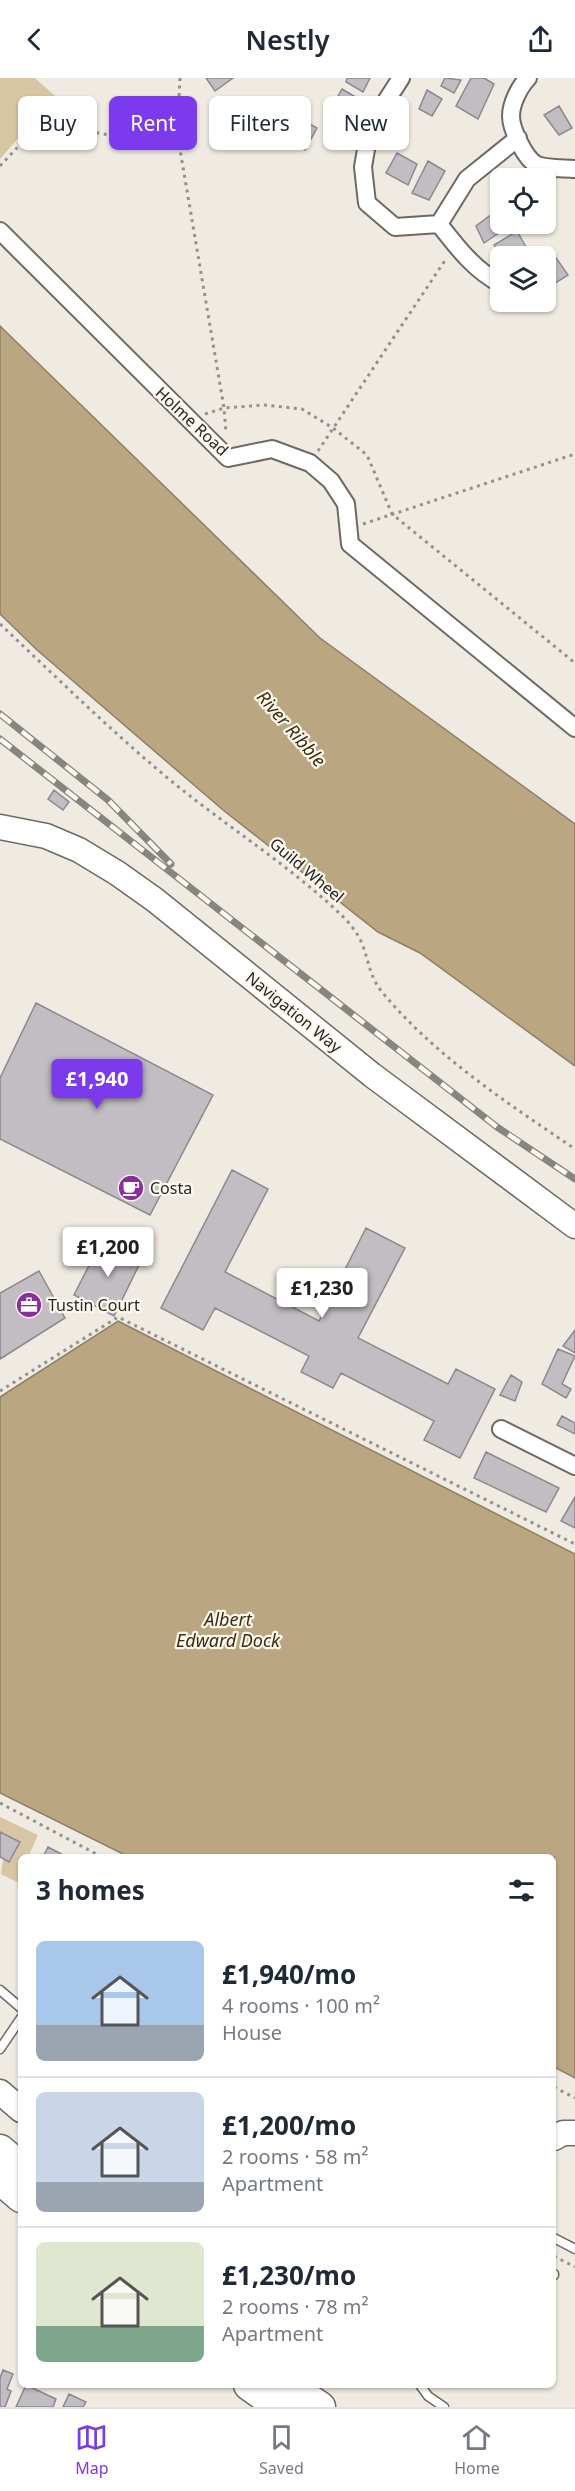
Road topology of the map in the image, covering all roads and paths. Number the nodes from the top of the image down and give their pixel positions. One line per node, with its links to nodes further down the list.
1 (180, 78): 4 (path)
2 (401, 78): 10 (street)
3 (528, 78): 6 (street)
4 (179, 96)
5 (109, 135): 8 (path)
6 (518, 138): 9 (street); 10 (street)
7 (180, 150): 14 (path)
8 (0, 166)
9 (575, 169)
10 (439, 224): 12 (street)
11 (0, 231): 15 (street, Holme Road)
12 (456, 245): 13 (street); 16 (path)
13 (490, 278)
14 (224, 408): 15 (path); 16 (path); 18 (path)
15 (187, 419): 18 (street, Holme Road)
16 (333, 428): 19 (path); 20 (path)
17 (575, 454): 20 (path)
18 (228, 458): 19 (street, Holme Road)
19 (310, 463): 21 (street, Holme Road)
20 (392, 514): 21 (path); 23 (path)
21 (349, 529): 24 (street, Holme Road)
22 (0, 624): 26 (path, Guild Wheel)
23 (575, 663)
24 (575, 728)
25 (0, 827): 27 (street, Navigation Way)
26 (575, 1149)
27 (575, 1226)
28 (0, 1390): 31 (path)
29 (501, 1429): 30 (street)
30 (575, 1466)
31 (575, 1544)
32 (0, 1803): 33 (path)
33 (96, 1854)
34 (0, 1990): 35 (lane)
35 (18, 2005)
36 (18, 2022): 37 (lane)
37 (0, 2049)
38 (556, 2088): 40 (path)
39 (0, 2092): 41 (street)
40 (575, 2098)
41 (18, 2107)
42 (575, 2133): 43 (street)
43 (556, 2137)
44 (0, 2150): 45 (highway)
45 (18, 2165)
46 (0, 2179): 47 (highway)
47 (18, 2194)
48 (556, 2239): 49 (lane)
49 (575, 2249)
50 (556, 2257): 51 (path)
51 (575, 2267)
52 (253, 2388): 55 (highway)
53 (292, 2388): 56 (highway)
54 (422, 2388): 57 (lane)
55 (280, 2407)
56 (320, 2407)
57 (444, 2407)

